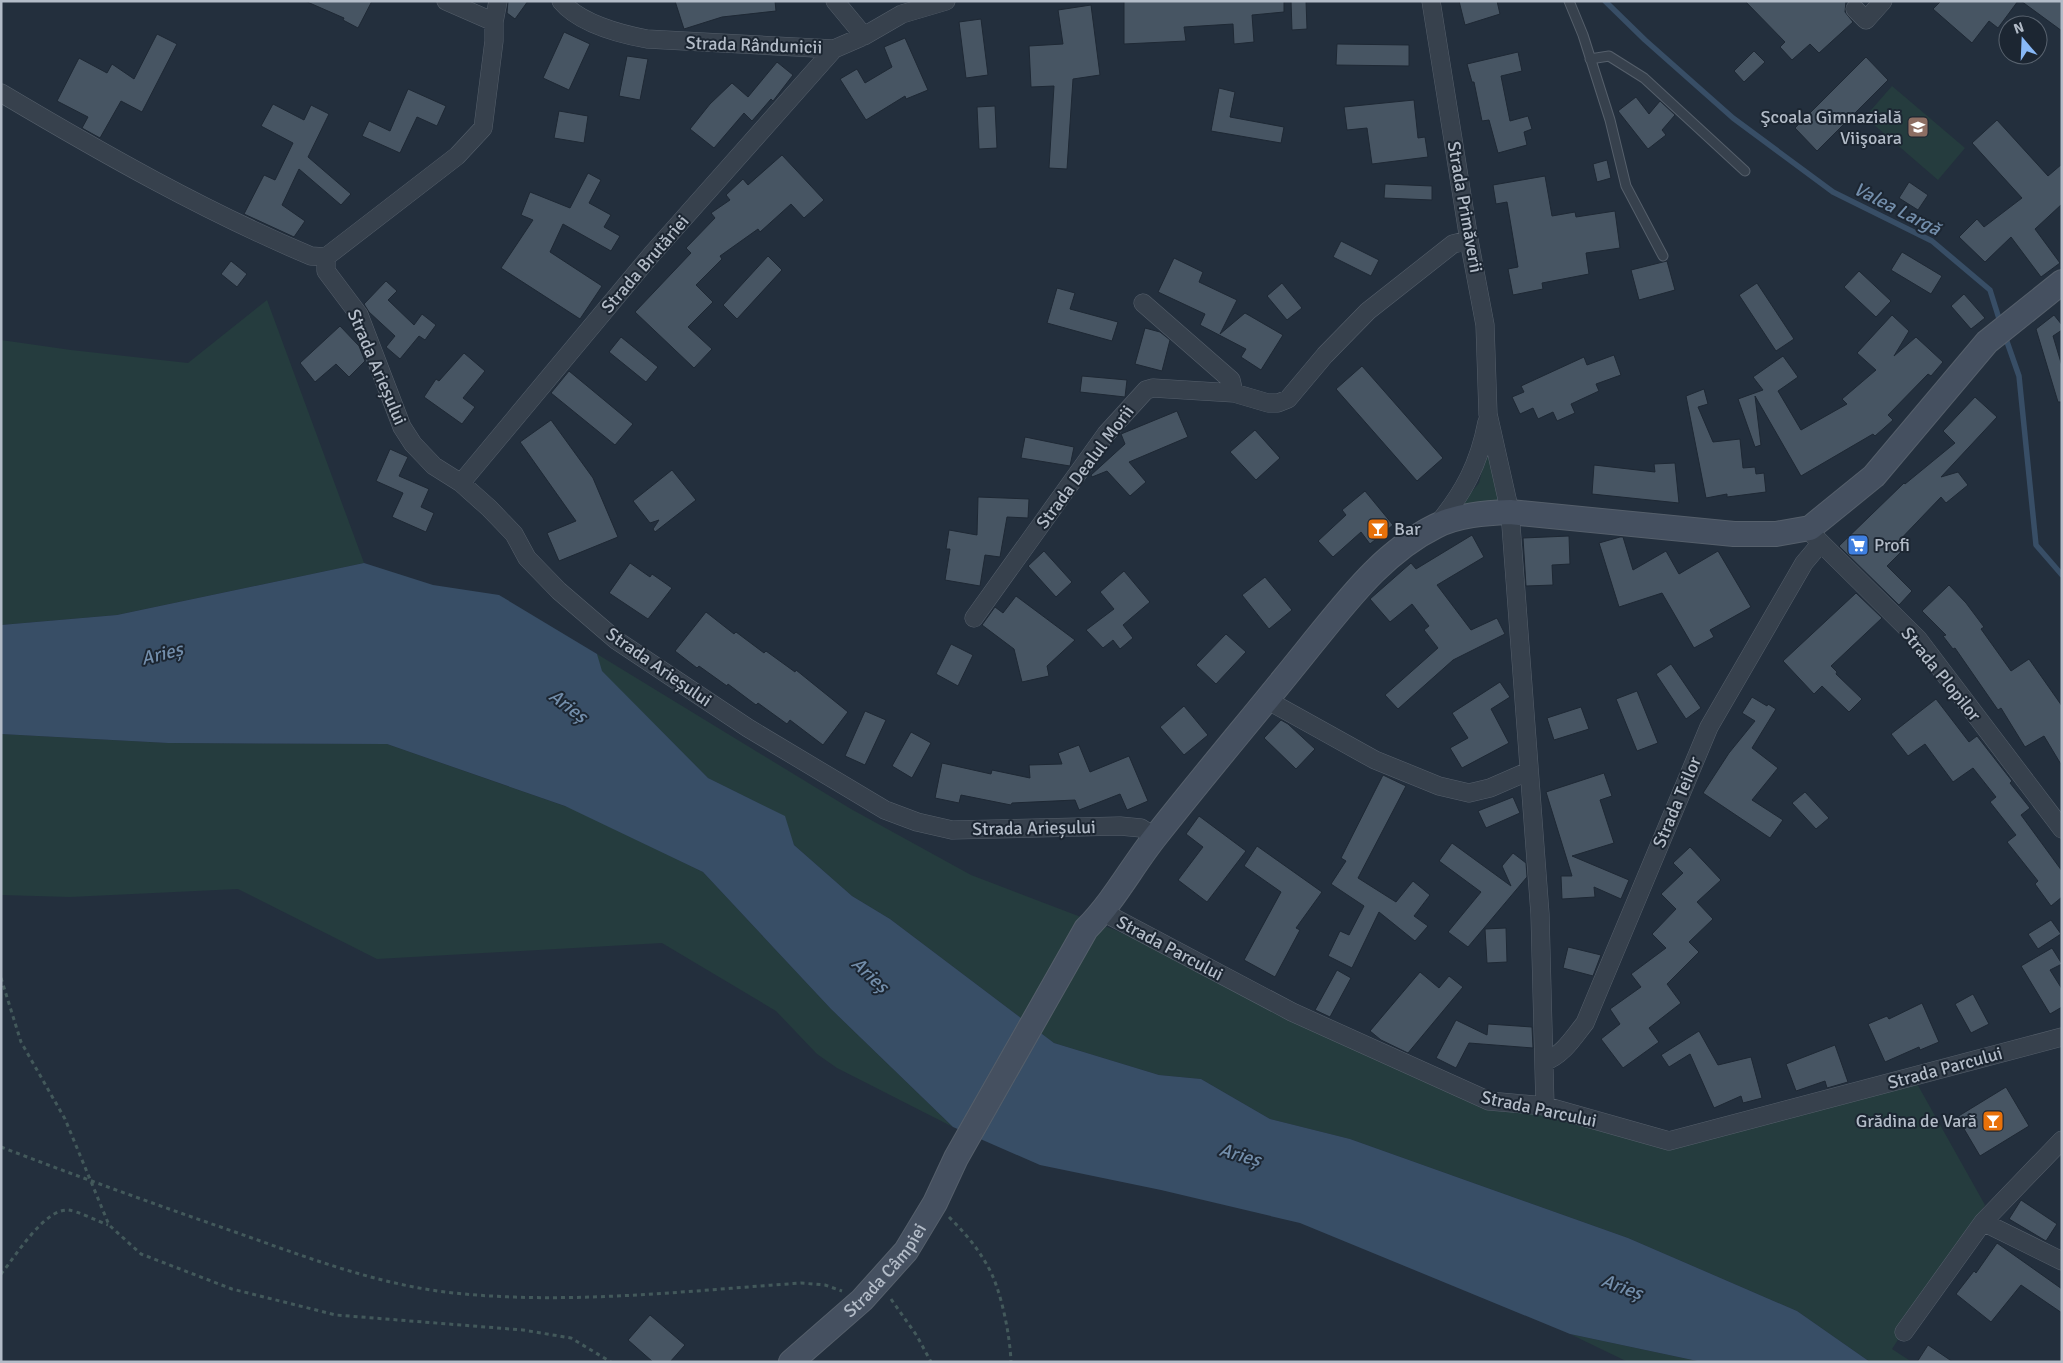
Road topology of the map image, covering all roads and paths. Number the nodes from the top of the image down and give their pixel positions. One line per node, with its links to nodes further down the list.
1 (446, 1): 10 (street)
2 (498, 1): 10 (street)
3 (561, 1): 12 (street, Strada Rândunicii)
4 (835, 1): 11 (street)
5 (946, 1): 11 (street, Strada Rândunicii)
6 (1431, 1): 16 (street, Strada Primăverii)
7 (1569, 1): 13 (lane)
8 (1883, 1): 9 (street)
9 (1855, 9)
10 (494, 22): 18 (street)
11 (864, 36): 12 (street, Strada Rândunicii)
12 (834, 49): 23 (street, Strada Brutăriei)
13 (1590, 59): 15 (lane); 17 (lane)
14 (1, 93): 18 (street)
15 (1745, 171)
16 (1469, 240): 21 (street, Strada Dealul Morii); 22 (street, Strada Primăverii)
17 (1664, 256)
18 (326, 257): 23 (street, Strada Arieșului)
19 (2053, 289): 26 (main road)
20 (1143, 303): 21 (street)
21 (1234, 393): 27 (street, Strada Dealul Morii)
22 (1488, 414): 24 (street); 25 (street)
23 (461, 483): 31 (street, Strada Arieșului)
24 (1510, 512): 25 (main road, Strada Câmpiei); 26 (main road, Strada Câmpiei); 29 (street)
25 (1436, 526): 28 (main road, Strada Câmpiei)
26 (1815, 536): 30 (street, Strada Plopilor); 35 (street, Strada Teilor)
27 (974, 618)
28 (1267, 700): 29 (street); 31 (main road, Strada Câmpiei)
29 (1529, 771): 35 (street)
30 (2062, 829)
31 (1155, 837): 32 (main road, Strada Câmpiei)
32 (1103, 912): 36 (street, Strada Parcului); 40 (main road, Strada Câmpiei)
33 (1, 978): 39 (path)
34 (2062, 1037): 36 (street, Strada Parcului)
35 (1544, 1062): 36 (street)
36 (1545, 1106)
37 (2062, 1140): 41 (street)
38 (1, 1147): 39 (path)
39 (92, 1182): 42 (path); 46 (path)
40 (935, 1203): 45 (main road, Strada Câmpiei); 51 (path)
41 (1983, 1222): 43 (street); 47 (street)
42 (109, 1226): 44 (path); 48 (path)
43 (2062, 1261)
44 (1, 1274)
45 (880, 1282): 46 (main road, Strada Câmpiei); 50 (path)
46 (862, 1300): 49 (main road, Strada Câmpiei)
47 (1904, 1332)
48 (611, 1362)
49 (792, 1362)
50 (930, 1362)
51 (1012, 1362)

